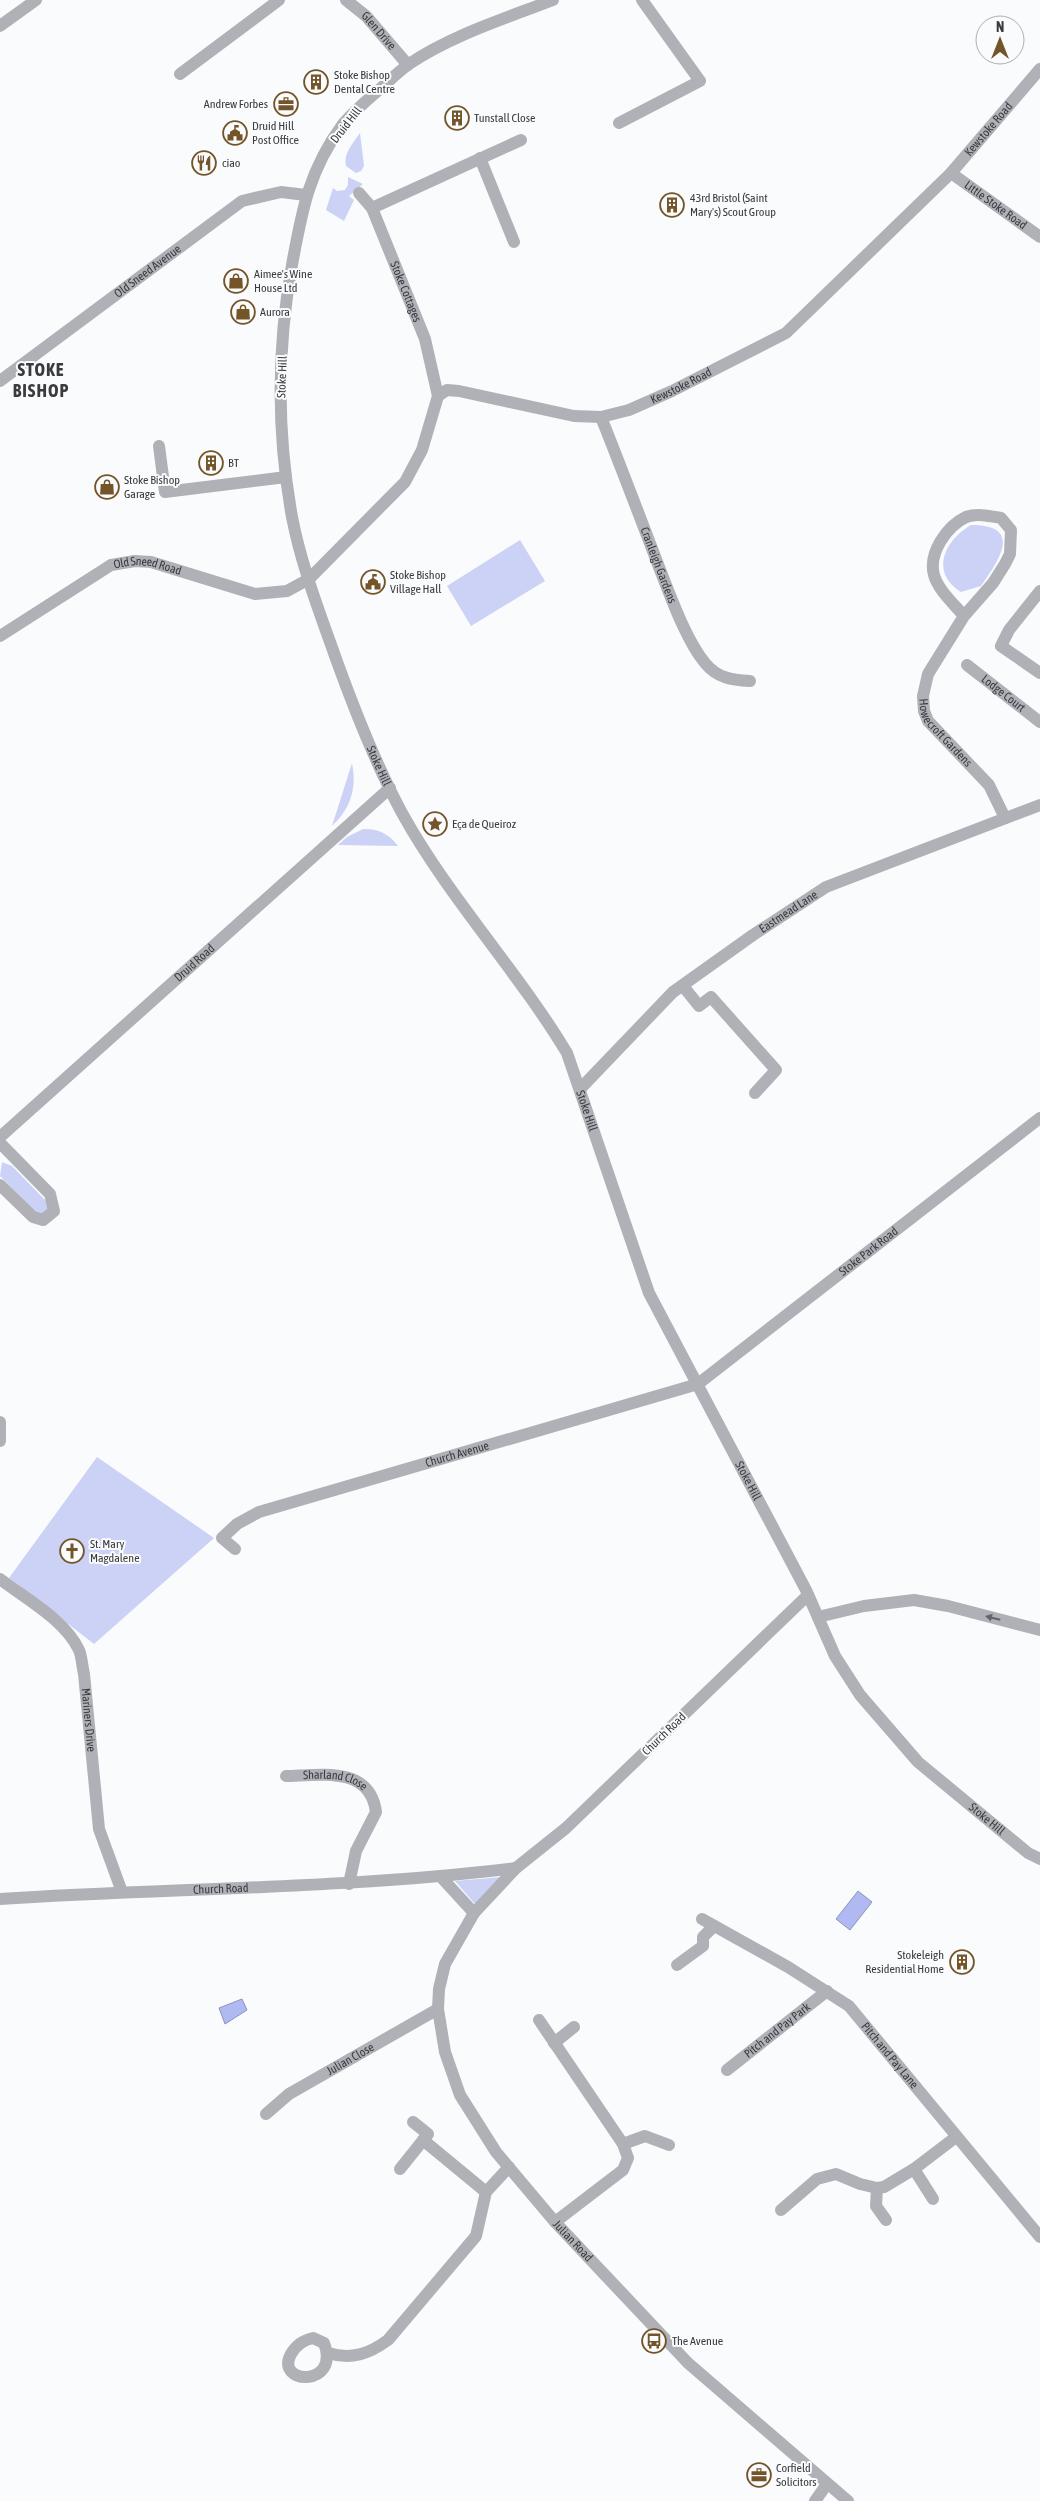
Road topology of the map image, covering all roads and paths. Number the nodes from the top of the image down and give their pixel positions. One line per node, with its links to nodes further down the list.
1 (36, 0): 6 (street)
2 (279, 0): 9 (street)
3 (346, 0): 7 (street, Glen Drive)
4 (553, 0): 7 (street, Druid Hill)
5 (642, 0): 10 (street)
6 (0, 26)
7 (408, 65): 15 (street, Druid Hill)
8 (1040, 69): 13 (street, Kewstoke Road)
9 (180, 74)
10 (619, 123)
11 (521, 140): 12 (street)
12 (480, 158): 16 (street); 18 (street)
13 (951, 174): 17 (street, Little Stoke Road); 22 (street, Kewstoke Road)
14 (358, 193): 16 (street, Stoke Cottages)
15 (306, 194): 19 (street, Druid Hill); 20 (street, Old Sneed Avenue)
16 (372, 208): 21 (street, Stoke Cottages)
17 (1040, 237)
18 (514, 242)
19 (286, 296): 24 (street, Stoke Hill)
20 (0, 381)
21 (438, 396): 22 (street, Kewstoke Road); 25 (street)
22 (601, 417): 31 (street, Cranleigh Gardens)
23 (160, 446): 24 (street)
24 (286, 477): 25 (street, Stoke Hill)
25 (309, 579): 28 (street, Old Sneed Road); 33 (street, Stoke Hill)
26 (1040, 591): 30 (street)
27 (964, 616): 27 (street, Howecroft Gardens); 35 (street, Howecroft Gardens)
28 (0, 636)
29 (967, 665): 32 (street, Lodge Court)
30 (1040, 672)
31 (750, 681)
32 (1040, 722)
33 (390, 788): 37 (street, Stoke Hill); 40 (street, Druid Road)
34 (1040, 805): 35 (street, Eastmead Lane)
35 (1005, 818): 36 (street, Eastmead Lane)
36 (682, 986): 37 (street, Eastmead Lane); 38 (street)
37 (580, 1089): 43 (street, Stoke Hill)
38 (755, 1093)
39 (1040, 1118): 43 (street, Stoke Park Road)
40 (0, 1137)
41 (0, 1143): 42 (street)
42 (0, 1185)
43 (698, 1384): 46 (street, Church Avenue); 48 (street, Stoke Hill)
44 (0, 1422): 45 (street)
45 (0, 1441)
46 (235, 1549)
47 (0, 1579): 56 (street, Mariners Drive)
48 (808, 1595): 49 (street, Stoke Hill); 53 (street, Church Road)
49 (818, 1617): 50 (street, one-way to 49); 52 (street, Stoke Hill)
50 (1040, 1630)
51 (286, 1776): 55 (street, Sharland Close)
52 (1040, 1859)
53 (516, 1868): 54 (street, Church Road); 58 (street, Church Road)
54 (442, 1877): 55 (street, Church Road); 58 (street)
55 (349, 1884): 56 (street, Church Road)
56 (122, 1892): 57 (street, Church Road)
57 (0, 1900)
58 (474, 1913): 63 (street, Julian Road)
59 (702, 1919): 60 (street, Pitch and Pay Lane)
60 (714, 1926): 61 (street); 62 (street, Pitch and Pay Lane)
61 (677, 1965)
62 (827, 1991): 67 (street, Pitch and Pay Park); 70 (street, Pitch and Pay Lane)
63 (438, 2010): 68 (street, Julian Close); 74 (street, Julian Road)
64 (538, 2020): 66 (street)
65 (574, 2027): 66 (street)
66 (554, 2043): 72 (street)
67 (728, 2070)
68 (266, 2114)
69 (413, 2122): 71 (street)
70 (956, 2137): 76 (street); 83 (street, Pitch and Pay Lane)
71 (424, 2140): 75 (street); 78 (street)
72 (623, 2144): 73 (street); 82 (street)
73 (669, 2145)
74 (509, 2167): 78 (street); 82 (street, Julian Road)
75 (400, 2169)
76 (914, 2170): 77 (street); 79 (street)
77 (877, 2188): 80 (street); 81 (street)
78 (486, 2192): 84 (street)
79 (933, 2199)
80 (781, 2210)
81 (886, 2220)
82 (554, 2222): 85 (street, Julian Road)
83 (1040, 2237)
84 (328, 2354)
85 (827, 2484): 86 (street); 87 (street, Julian Road)
86 (815, 2501)
87 (848, 2501)

